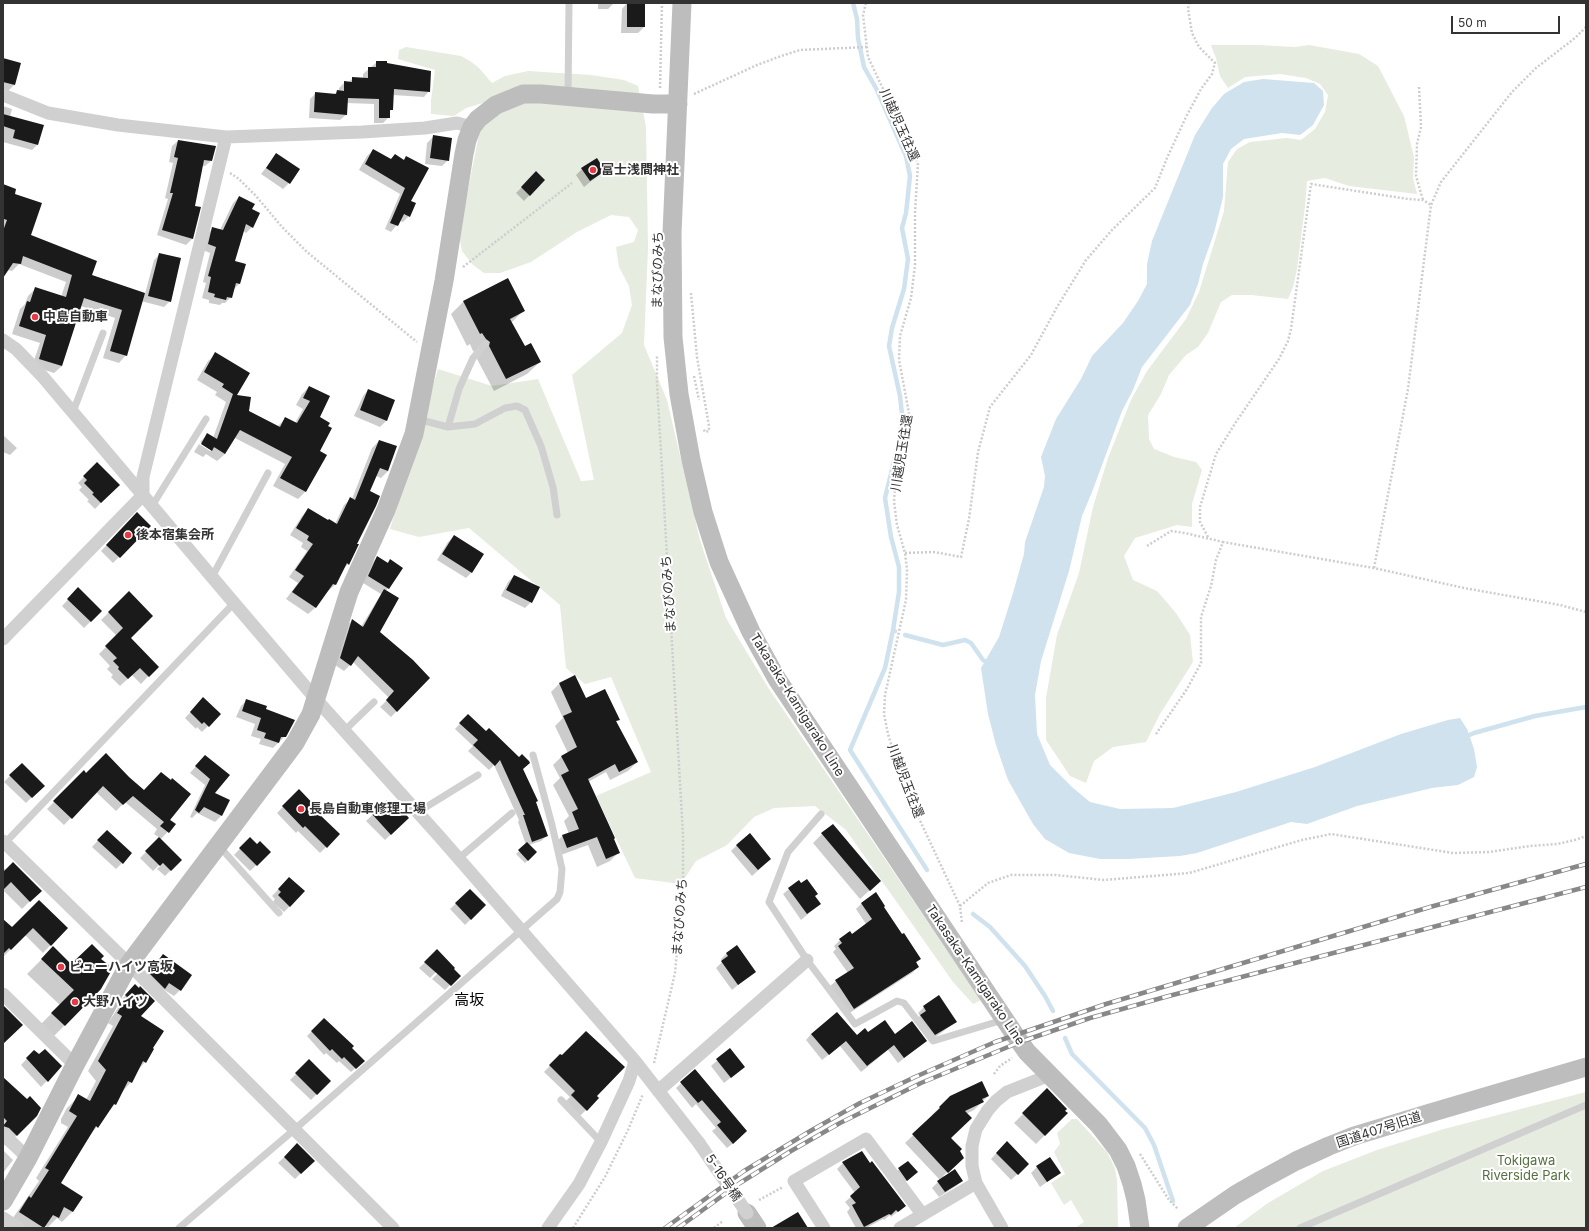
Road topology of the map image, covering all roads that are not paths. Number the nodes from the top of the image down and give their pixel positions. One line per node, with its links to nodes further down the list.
1 (569, 3): 4 (lane)
2 (682, 3): 5 (street, Takasaka-Kamigarako Line)
3 (3, 95): 7 (street)
4 (568, 96): 5 (street); 6 (street)
5 (678, 104): 38 (street, Takasaka-Kamigarako Line)
6 (472, 127): 7 (street); 13 (street)
7 (226, 137): 16 (street)
8 (103, 333): 11 (lane)
9 (3, 340): 11 (street, 5-16号橋)
10 (485, 344): 14 (lane)
11 (73, 412): 16 (street, 5-16号橋)
12 (206, 419): 17 (lane)
13 (417, 419): 14 (lane); 22 (street)
14 (448, 427): 18 (lane)
15 (268, 473): 19 (lane)
16 (143, 495): 17 (street, 5-16号橋); 21 (street)
17 (152, 506): 19 (street, 5-16号橋)
18 (557, 515)
19 (212, 577): 20 (street, 5-16号橋)
20 (234, 604): 22 (street, 5-16号橋); 30 (lane)
21 (3, 639)
22 (316, 698): 24 (street, 5-16号橋); 31 (street)
23 (374, 702): 24 (lane)
24 (345, 730): 27 (street, 5-16号橋)
25 (533, 755): 34 (lane)
26 (478, 775): 27 (lane)
27 (418, 812): 32 (street, 5-16号橋)
28 (512, 813): 32 (lane)
29 (821, 814): 35 (lane)
30 (4, 842): 36 (street)
31 (219, 846): 33 (lane); 36 (street)
32 (458, 859): 34 (street, 5-16号橋)
33 (279, 913)
34 (522, 932): 39 (street, 5-16号橋); 46 (lane)
35 (807, 960): 38 (lane); 43 (street)
36 (130, 964): 40 (street); 46 (street)
37 (3, 994): 40 (street)
38 (1005, 1019): 42 (street, Takasaka-Kamigarako Line)
39 (634, 1061): 43 (street, 5-16号橋); 48 (street)
40 (75, 1065): 49 (street)
41 (1586, 1067): 63 (street, 国道407号旧道)
42 (1050, 1075): 50 (street); 62 (street, Takasaka-Kamigarako Line)
43 (658, 1091): 52 (street, 5-16号橋, bridge)
44 (561, 1100): 48 (lane)
45 (1586, 1105): 64 (lane)
46 (295, 1129): 56 (lane); 57 (street)
47 (3, 1134): 49 (street)
48 (601, 1142): 58 (street)
49 (28, 1158): 51 (street)
50 (976, 1183): 53 (street); 61 (street)
51 (3, 1201)
52 (754, 1214)
53 (922, 1214): 59 (street); 60 (street)
54 (3, 1218): 55 (street)
55 (18, 1228)
56 (179, 1228)
57 (393, 1228)
58 (548, 1228)
59 (824, 1228)
60 (900, 1228)
61 (1002, 1228)
62 (1140, 1228)
63 (1187, 1228)
64 (1300, 1228)

